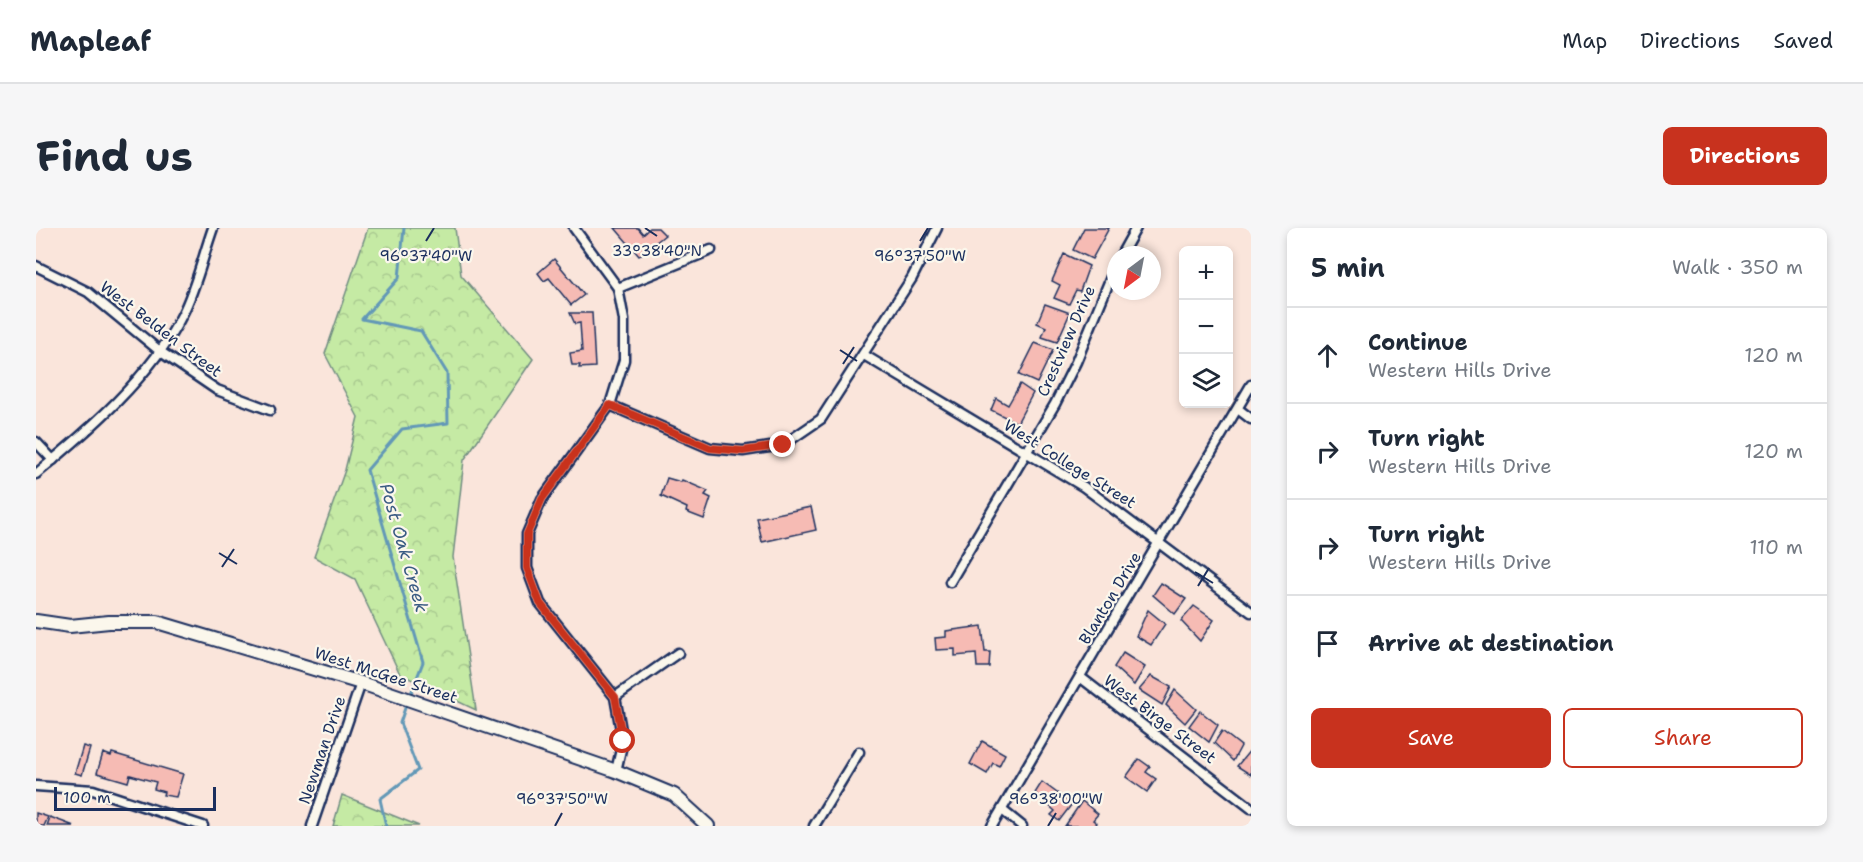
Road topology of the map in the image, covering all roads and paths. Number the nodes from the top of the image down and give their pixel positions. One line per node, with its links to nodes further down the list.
1 (213, 228): 10 (street)
2 (574, 228): 8 (street)
3 (937, 228): 11 (street)
4 (1136, 228): 5 (street)
5 (1126, 246)
6 (711, 250): 8 (street)
7 (36, 266): 10 (street, West Belden Street)
8 (618, 288): 13 (street)
9 (1107, 288): 18 (street, Crestview Drive)
10 (161, 352): 15 (street, West Belden Street); 19 (street)
11 (864, 355): 13 (street); 18 (street, West College Street)
12 (1251, 385): 14 (street, Blanton Drive)
13 (610, 405): 28 (street)
14 (1238, 409): 16 (street); 21 (street, Blanton Drive)
15 (270, 410)
16 (1251, 419)
17 (36, 442): 19 (street)
18 (1026, 452): 21 (street, West College Street); 22 (street, Crestview Drive)
19 (53, 460): 20 (street)
20 (36, 474)
21 (1161, 542): 23 (street, West College Street); 26 (street, Blanton Drive)
22 (950, 582)
23 (1251, 612)
24 (36, 621): 27 (street, West McGee Street)
25 (678, 653): 28 (street)
26 (1080, 677): 32 (street, West Birge Street); 33 (street, Blanton Drive)
27 (361, 683): 30 (street, West McGee Street); 35 (street, Newman Drive)
28 (615, 697): 30 (street)
29 (859, 752): 37 (street)
30 (616, 771): 36 (street, West McGee Street)
31 (36, 786): 34 (street)
32 (1251, 808)
33 (1002, 810): 38 (street, Blanton Drive); 39 (street)
34 (203, 826)
35 (312, 826)
36 (708, 826)
37 (814, 826)
38 (992, 826)
39 (1022, 826)

